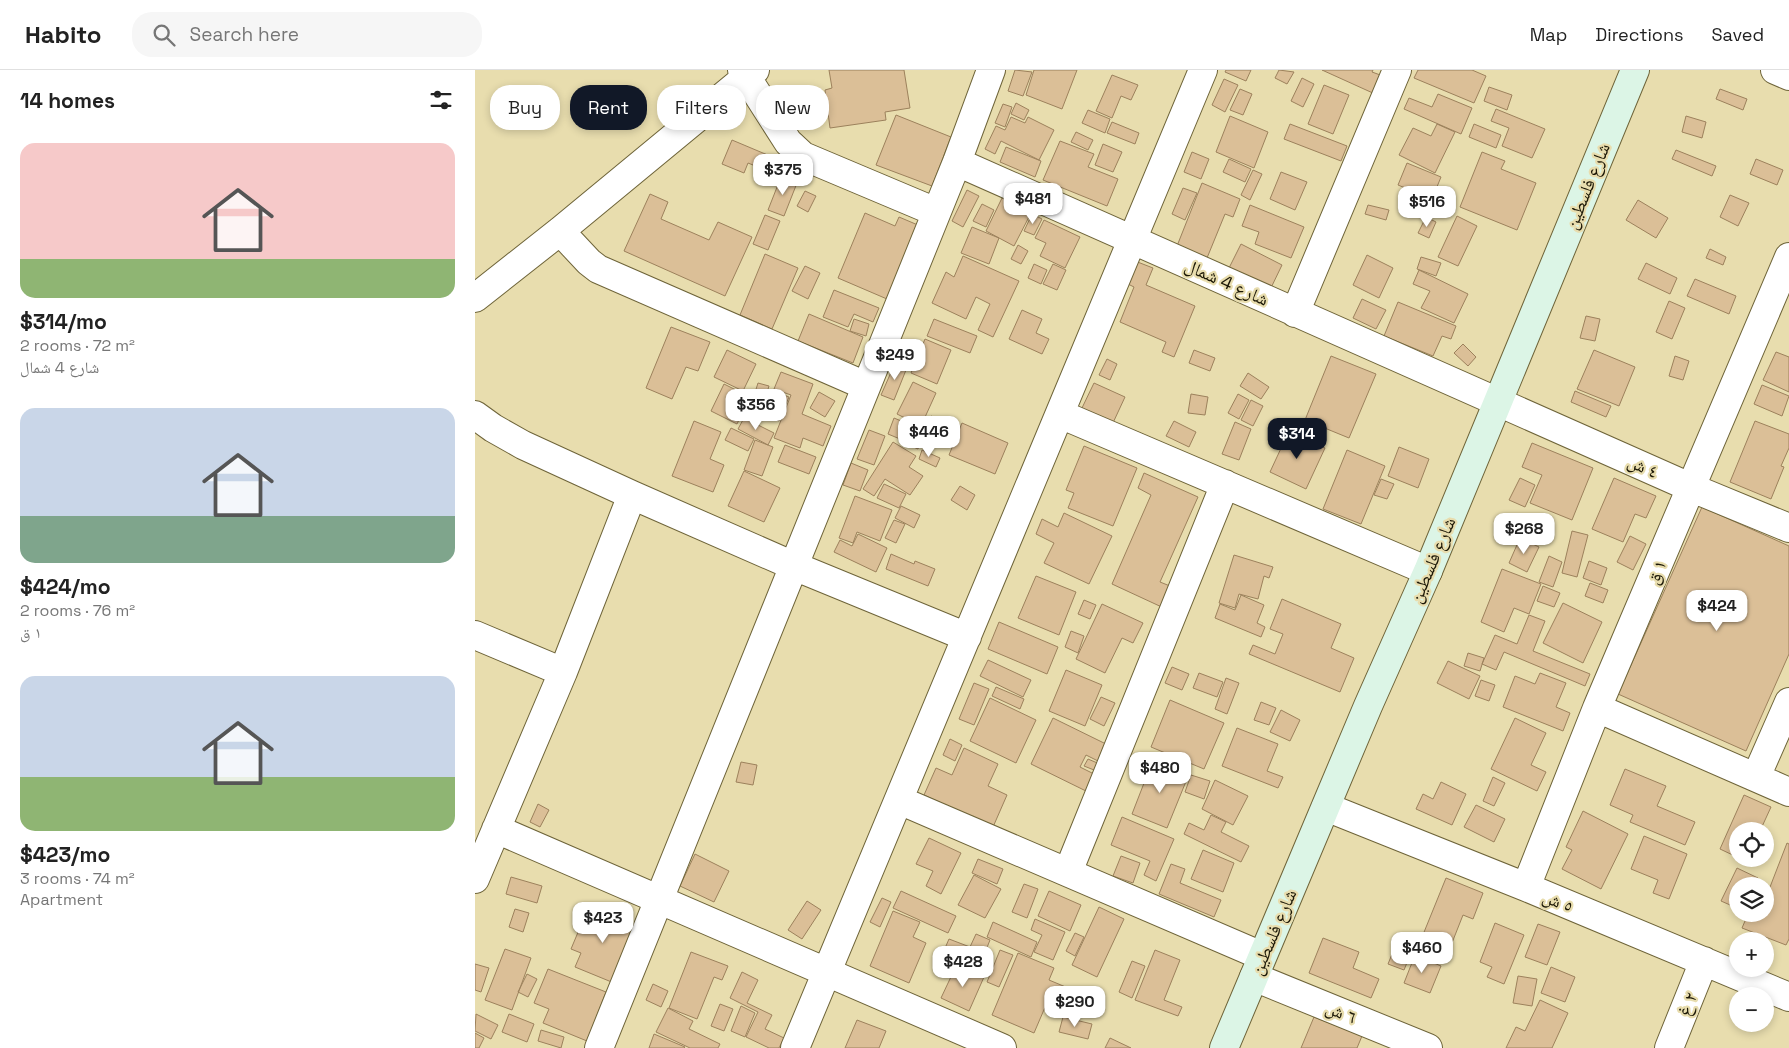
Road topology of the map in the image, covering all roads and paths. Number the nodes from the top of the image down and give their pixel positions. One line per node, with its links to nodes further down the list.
1 (991, 70): 8 (street)
2 (1203, 70): 11 (street)
3 (1397, 70): 14 (street)
4 (1635, 70): 16 (street, شارع فلسطين)
5 (1775, 70): 7 (street)
6 (748, 72): 9 (street); 10 (street)
7 (1789, 76)
8 (957, 162): 9 (street); 11 (street, شارع 4 شمال)
9 (937, 212): 15 (street)
10 (560, 231): 13 (street); 15 (street)
11 (1132, 240): 14 (street, شارع 4 شمال); 17 (street)
12 (1789, 257): 20 (street, ١ ق)
13 (475, 298)
14 (1295, 312): 16 (street, شارع 4 شمال)
15 (866, 386): 23 (street)
16 (1499, 401): 20 (street, ٤ ش); 24 (street, شارع فلسطين)
17 (1060, 414): 19 (street); 26 (street)
18 (475, 415): 21 (street)
19 (1225, 484): 24 (street); 35 (street)
20 (1692, 488): 22 (street, ٤ ش); 29 (street, ١ ق)
21 (633, 495): 23 (street); 27 (street)
22 (1789, 528)
23 (794, 566): 26 (street); 38 (street)
24 (1428, 570): 33 (street, شارع فلسطين)
25 (475, 636): 27 (street)
26 (967, 637): 32 (street)
27 (563, 672): 34 (street)
28 (1789, 702): 30 (street)
29 (1597, 708): 30 (street); 37 (street, ١ ق)
30 (1756, 777): 31 (street)
31 (1789, 792)
32 (899, 800): 35 (street, ٦ ش); 41 (street)
33 (1327, 807): 37 (street, ٥ ش); 40 (street, شارع فلسطين)
34 (496, 830): 36 (street); 38 (street)
35 (1068, 872): 40 (street, ٦ ش)
36 (475, 879)
37 (1526, 887): 39 (street, ٥ ش)
38 (659, 900): 41 (street); 44 (street)
39 (1705, 961): 42 (street, ٥ ش); 48 (street, ٢ غ)
40 (1258, 966): 46 (street, شارع فلسطين); 47 (street, ٦ ش)
41 (827, 972): 43 (street); 45 (street)
42 (1789, 997)
43 (995, 1047)
44 (599, 1048)
45 (795, 1048)
46 (1224, 1048)
47 (1428, 1048)
48 (1669, 1048)

